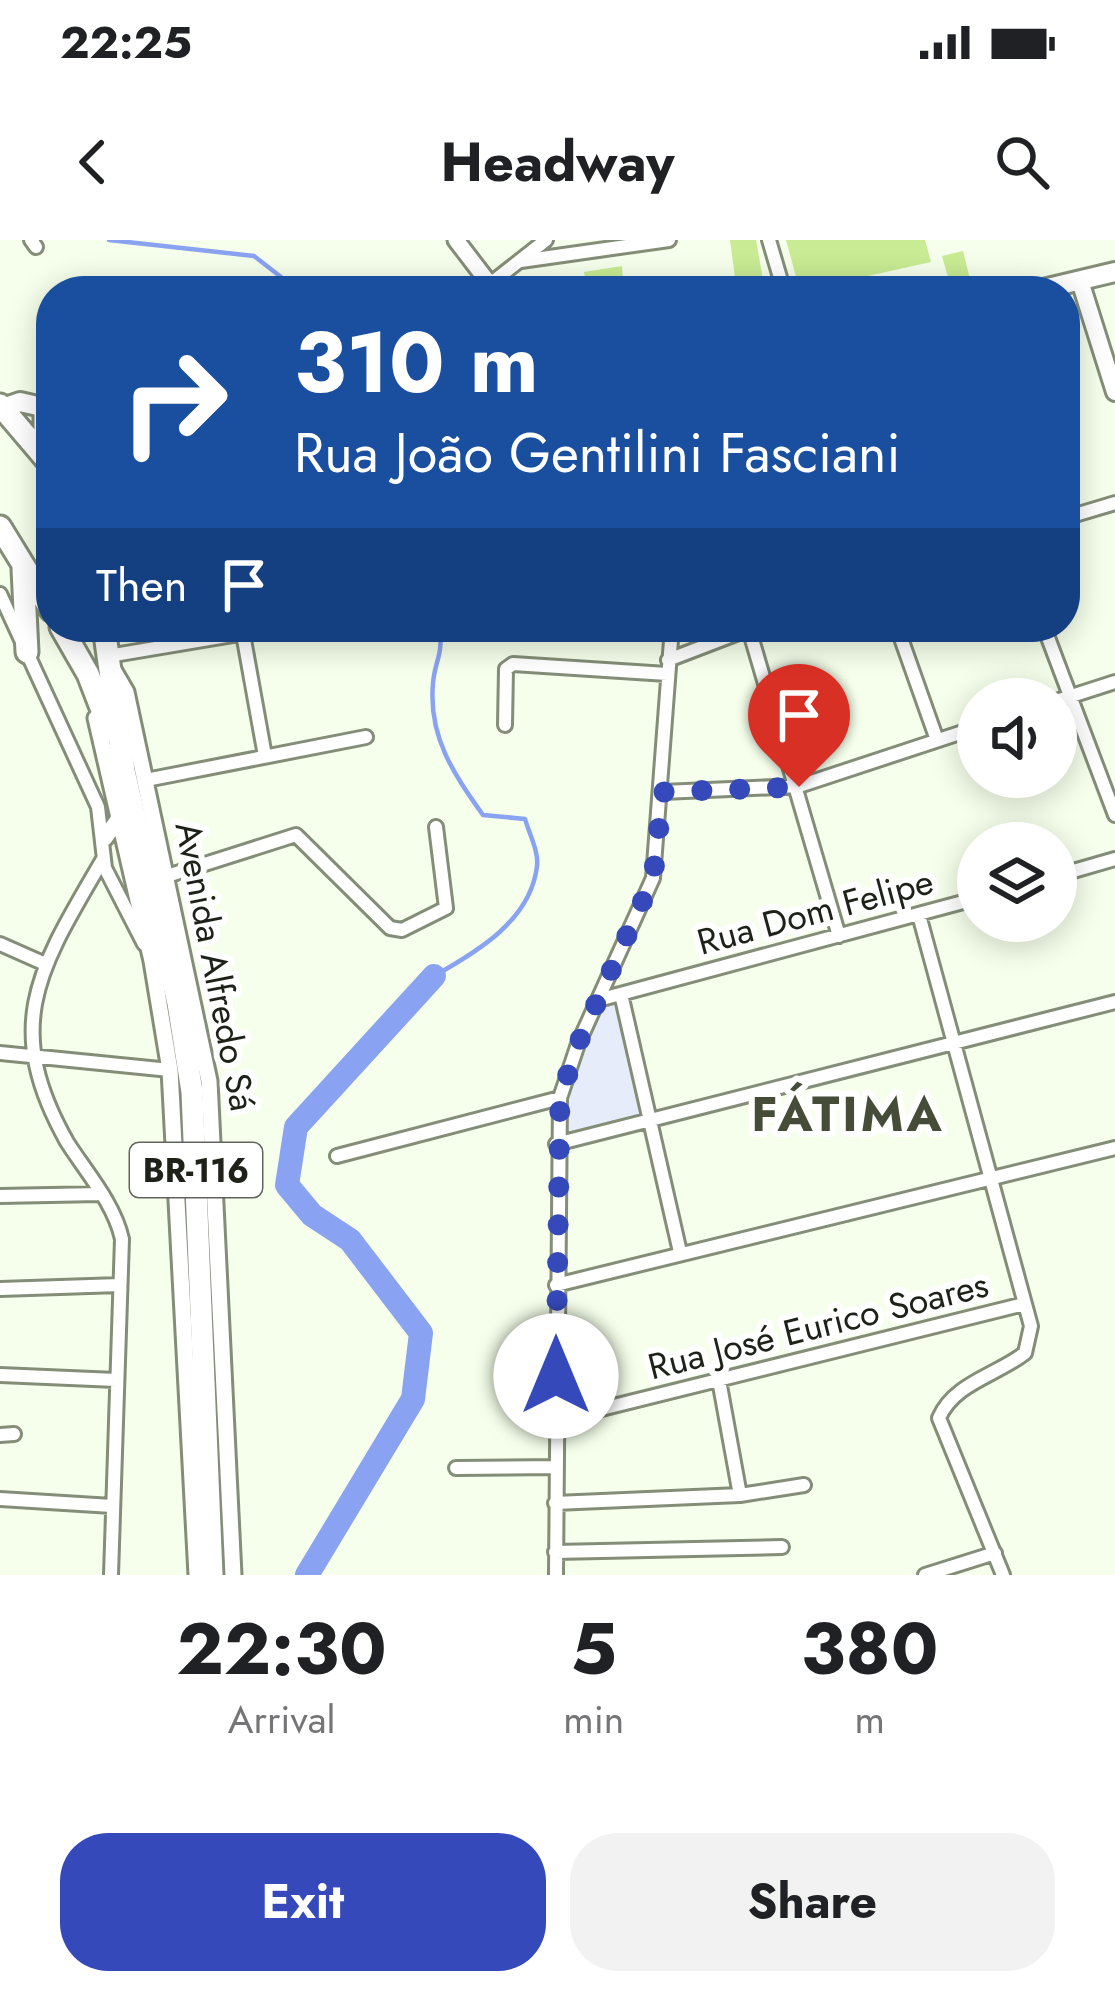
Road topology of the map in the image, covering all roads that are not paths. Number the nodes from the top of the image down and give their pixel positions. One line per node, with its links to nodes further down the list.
1 (455, 240): 7 (street)
2 (547, 240): 5 (street)
3 (669, 240): 5 (street)
4 (769, 240): 9 (street)
5 (521, 261): 8 (street)
6 (1115, 272): 10 (main road)
7 (483, 276)
8 (505, 276)
9 (780, 276)
10 (1080, 281): 11 (main road)
11 (1115, 392)
12 (5, 404): 13 (main road); 14 (highway)
13 (36, 406)
14 (36, 444)
15 (1115, 502): 16 (street)
16 (1080, 513)
17 (3, 536): 18 (highway)
18 (24, 564): 19 (highway); 20 (highway); 31 (highway)
19 (36, 570)
20 (36, 584)
21 (0, 593): 31 (street)
22 (70, 642): 34 (highway, BR-116)
23 (106, 642): 32 (highway, Avenida Alfredo Sá / BR-116)
24 (203, 642): 32 (street)
25 (244, 642): 43 (street)
26 (670, 642): 33 (street)
27 (717, 642): 33 (street)
28 (748, 642): 46 (street)
29 (902, 642): 42 (street)
30 (1048, 642): 35 (street)
31 (27, 652): 51 (street)
32 (109, 661): 44 (highway, Avenida Alfredo Sá / BR-116); 45 (street, Avenida Alfredo Sá)
33 (668, 667): 38 (street); 47 (street)
34 (88, 674): 44 (highway, BR-116); 49 (street, Avenida Alfredo Sá)
35 (1057, 678)
36 (1115, 682): 37 (street)
37 (1077, 694)
38 (505, 725)
39 (1077, 732): 48 (street)
40 (957, 734): 42 (street)
41 (366, 737): 43 (street)
42 (937, 740): 46 (street)
43 (265, 756): 45 (street)
44 (124, 772): 98 (highway, Avenida Alfredo Sá / BR-116)
45 (146, 780): 55 (street, Avenida Alfredo Sá)
46 (799, 787): 47 (street); 58 (street)
47 (663, 792): 63 (street)
48 (1115, 815)
49 (119, 818): 51 (street); 60 (street, Avenida Alfredo Sá)
50 (436, 827): 55 (street)
51 (105, 838): 52 (street)
52 (104, 860): 60 (street); 61 (street)
53 (1115, 860): 54 (street)
54 (1077, 870)
55 (167, 875): 99 (street, Avenida Alfredo Sá)
56 (957, 904): 57 (street, Rua Dom Felipe)
57 (919, 915): 58 (street, Rua Dom Felipe); 65 (street)
58 (838, 936): 62 (street, Rua Dom Felipe)
59 (0, 944): 61 (street)
60 (152, 961): 68 (street, Avenida Alfredo Sá)
61 (43, 963): 67 (street)
62 (621, 994): 63 (street, Rua Dom Felipe); 70 (street)
63 (598, 1000): 69 (street)
64 (1115, 1002): 65 (street)
65 (954, 1044): 70 (street); 74 (street)
66 (0, 1053): 67 (street)
67 (29, 1059): 68 (street); 75 (street)
68 (170, 1070): 97 (street, Avenida Alfredo Sá)
69 (560, 1098): 71 (street); 73 (street)
70 (649, 1124): 71 (street); 77 (street)
71 (556, 1144): 79 (street)
72 (1115, 1148): 74 (street)
73 (337, 1156)
74 (989, 1176): 77 (street); 81 (street)
75 (100, 1194): 76 (street); 78 (street)
76 (0, 1196)
77 (680, 1252): 79 (street)
78 (120, 1285): 80 (street); 83 (street)
79 (556, 1285): 85 (street)
80 (0, 1289)
81 (1024, 1304): 84 (street, Rua José Eurico Soares); 95 (street)
82 (0, 1375): 83 (street)
83 (116, 1380): 92 (street)
84 (719, 1380): 85 (street, Rua José Eurico Soares); 89 (street)
85 (557, 1420): 86 (street)
86 (556, 1467): 87 (street); 91 (street)
87 (456, 1468)
88 (804, 1485): 89 (street)
89 (740, 1495): 91 (street)
90 (0, 1499): 92 (street)
91 (555, 1503): 94 (street)
92 (112, 1506): 96 (street)
93 (782, 1546): 94 (street)
94 (555, 1552): 100 (street)
95 (995, 1553): 101 (street); 102 (street)
96 (111, 1575)
97 (197, 1575)
98 (212, 1575)
99 (232, 1575)
100 (556, 1575)
101 (925, 1575)
102 (1003, 1575)

